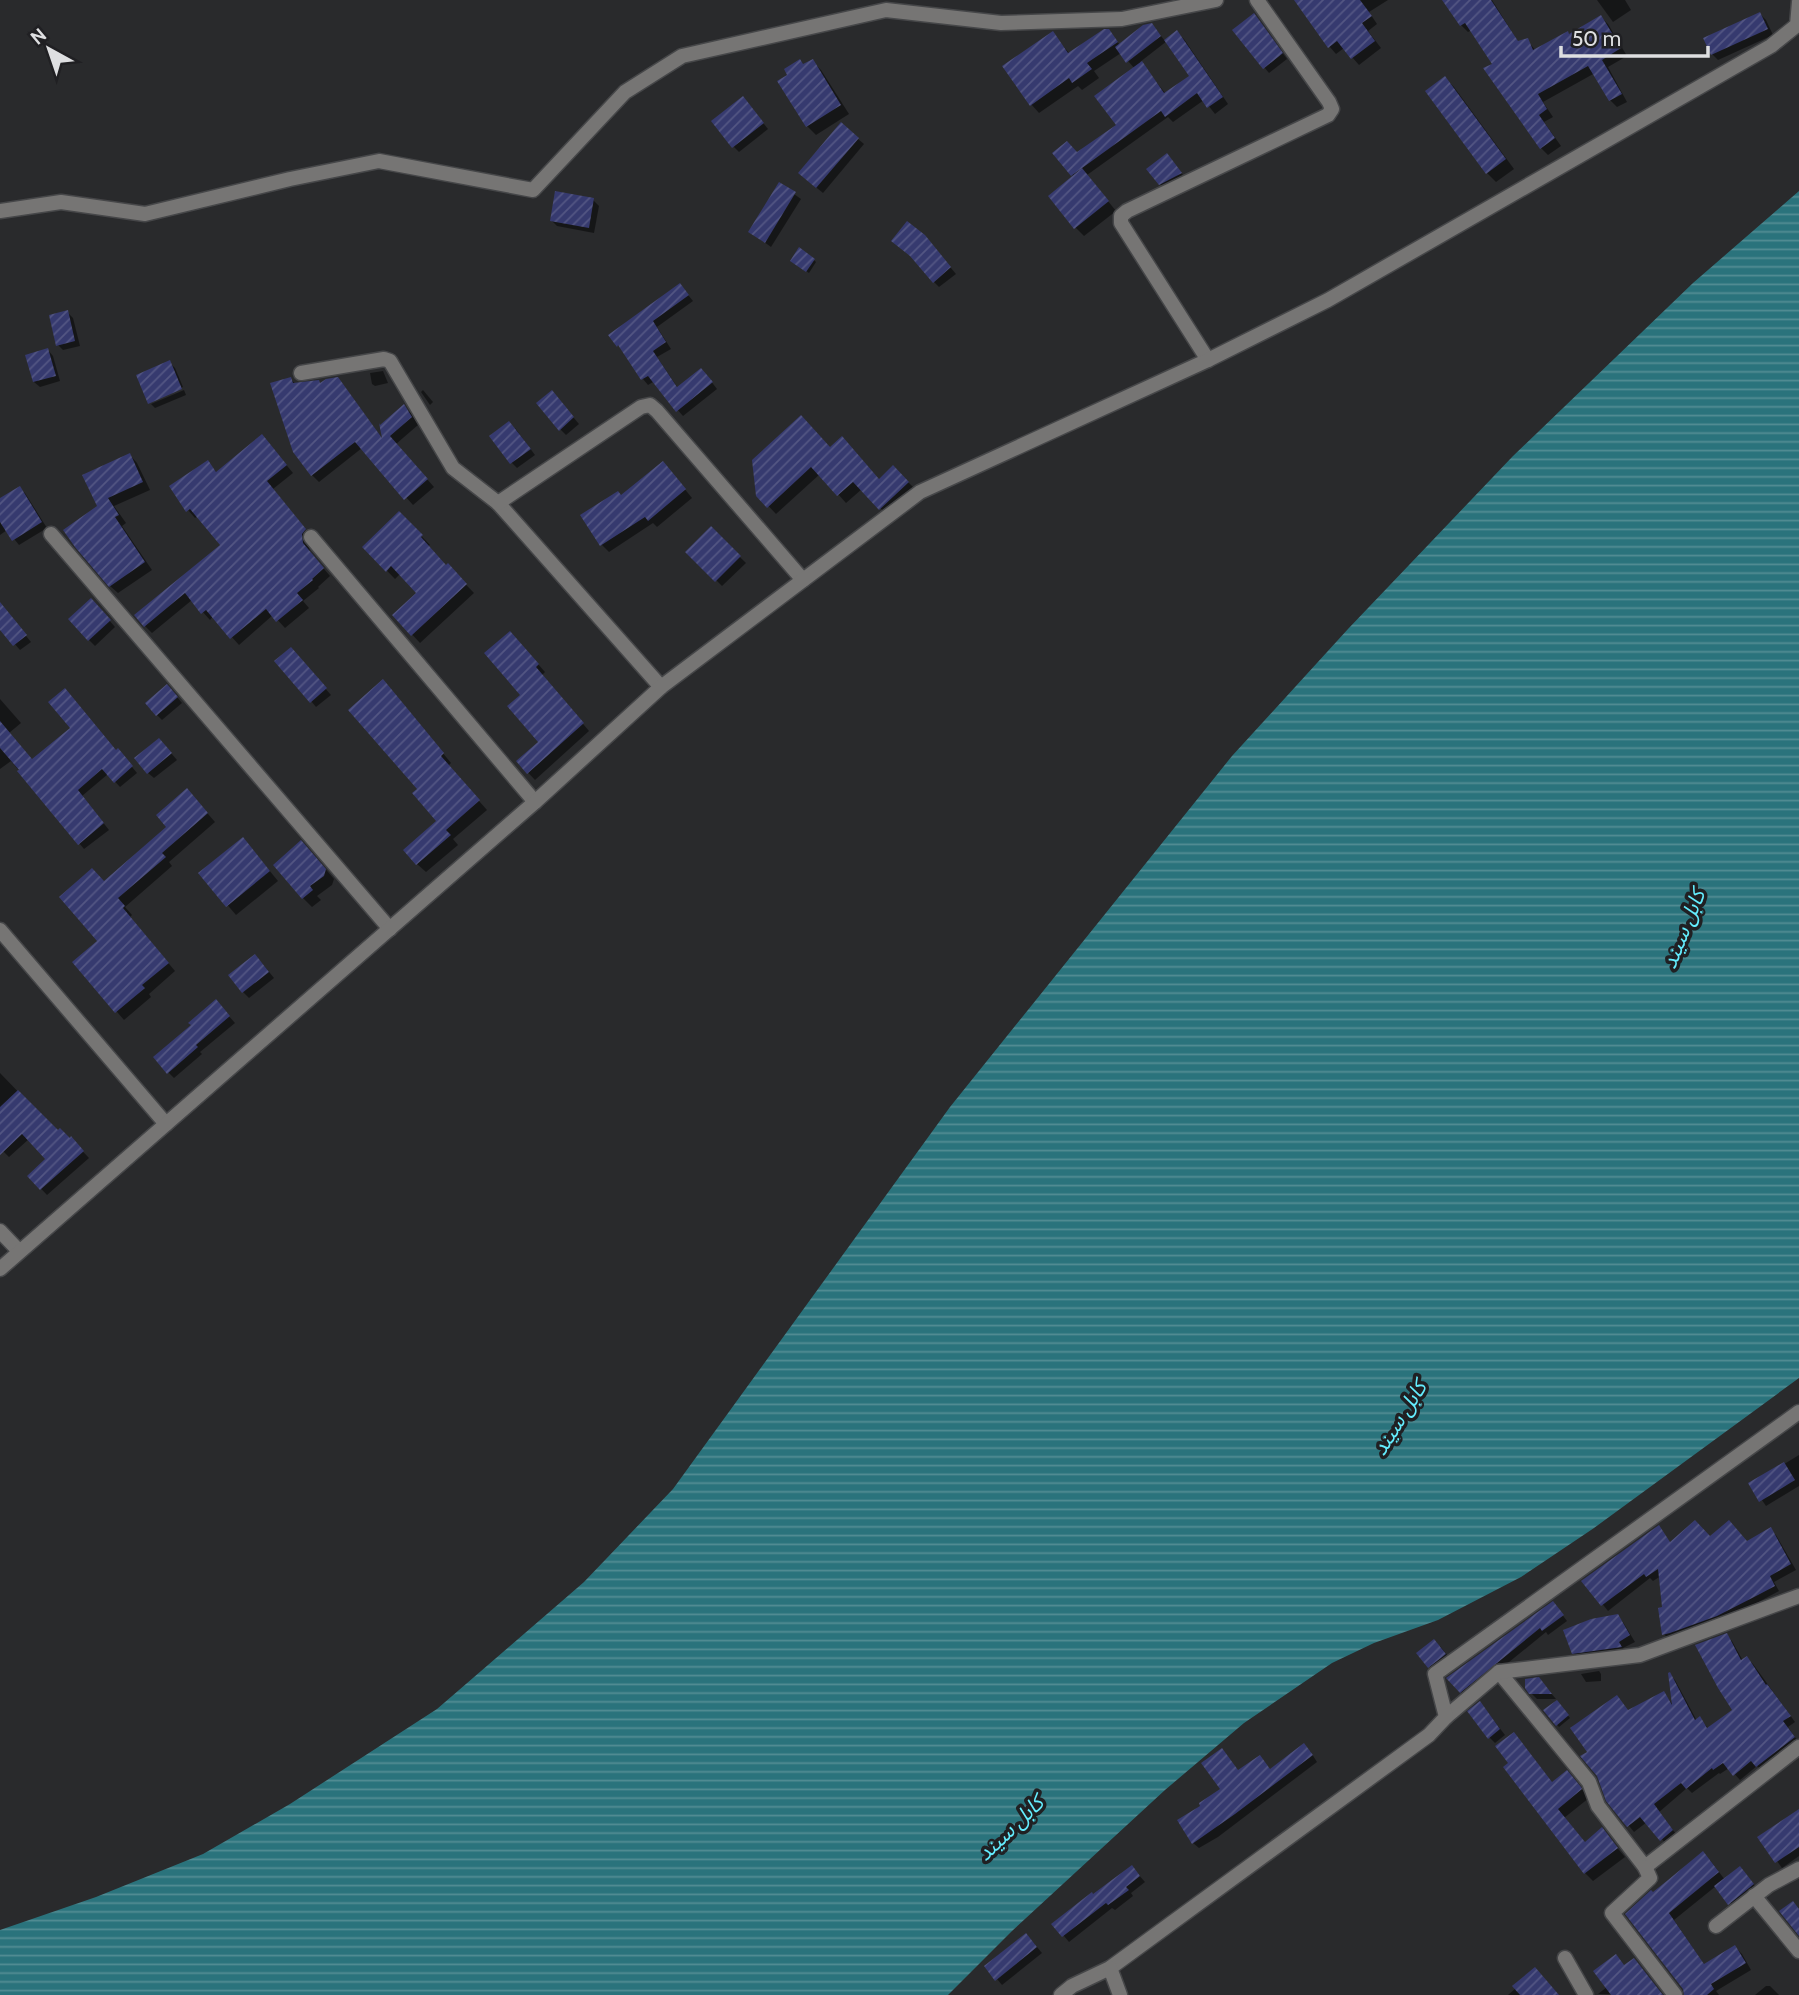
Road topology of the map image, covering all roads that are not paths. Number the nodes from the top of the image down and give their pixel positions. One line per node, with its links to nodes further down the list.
1 (1216, 0): 4 (street)
2 (1256, 0): 5 (street)
3 (1799, 1): 5 (street)
4 (0, 211)
5 (1208, 360): 10 (street)
6 (302, 373): 7 (street)
7 (498, 503): 10 (street); 11 (street)
8 (51, 534): 13 (street)
9 (311, 537): 12 (street)
10 (803, 580): 11 (street)
11 (661, 687): 12 (street)
12 (535, 802): 13 (street)
13 (390, 929): 15 (street)
14 (0, 930): 15 (street)
15 (166, 1124): 17 (street)
16 (0, 1231): 17 (street)
17 (19, 1251): 18 (street)
18 (0, 1269)
19 (1799, 1412): 22 (street)
20 (1799, 1596): 21 (street)
21 (1499, 1672): 22 (street); 24 (street)
22 (1446, 1717): 30 (street)
23 (1799, 1747): 24 (street)
24 (1646, 1867): 34 (street)
25 (1799, 1868): 26 (street)
26 (1754, 1896): 27 (street); 28 (street)
27 (1716, 1926)
28 (1799, 1951)
29 (1565, 1958): 33 (street)
30 (1110, 1968): 31 (street); 32 (street)
31 (1061, 1995)
32 (1120, 1995)
33 (1586, 1995)
34 (1675, 1995)

